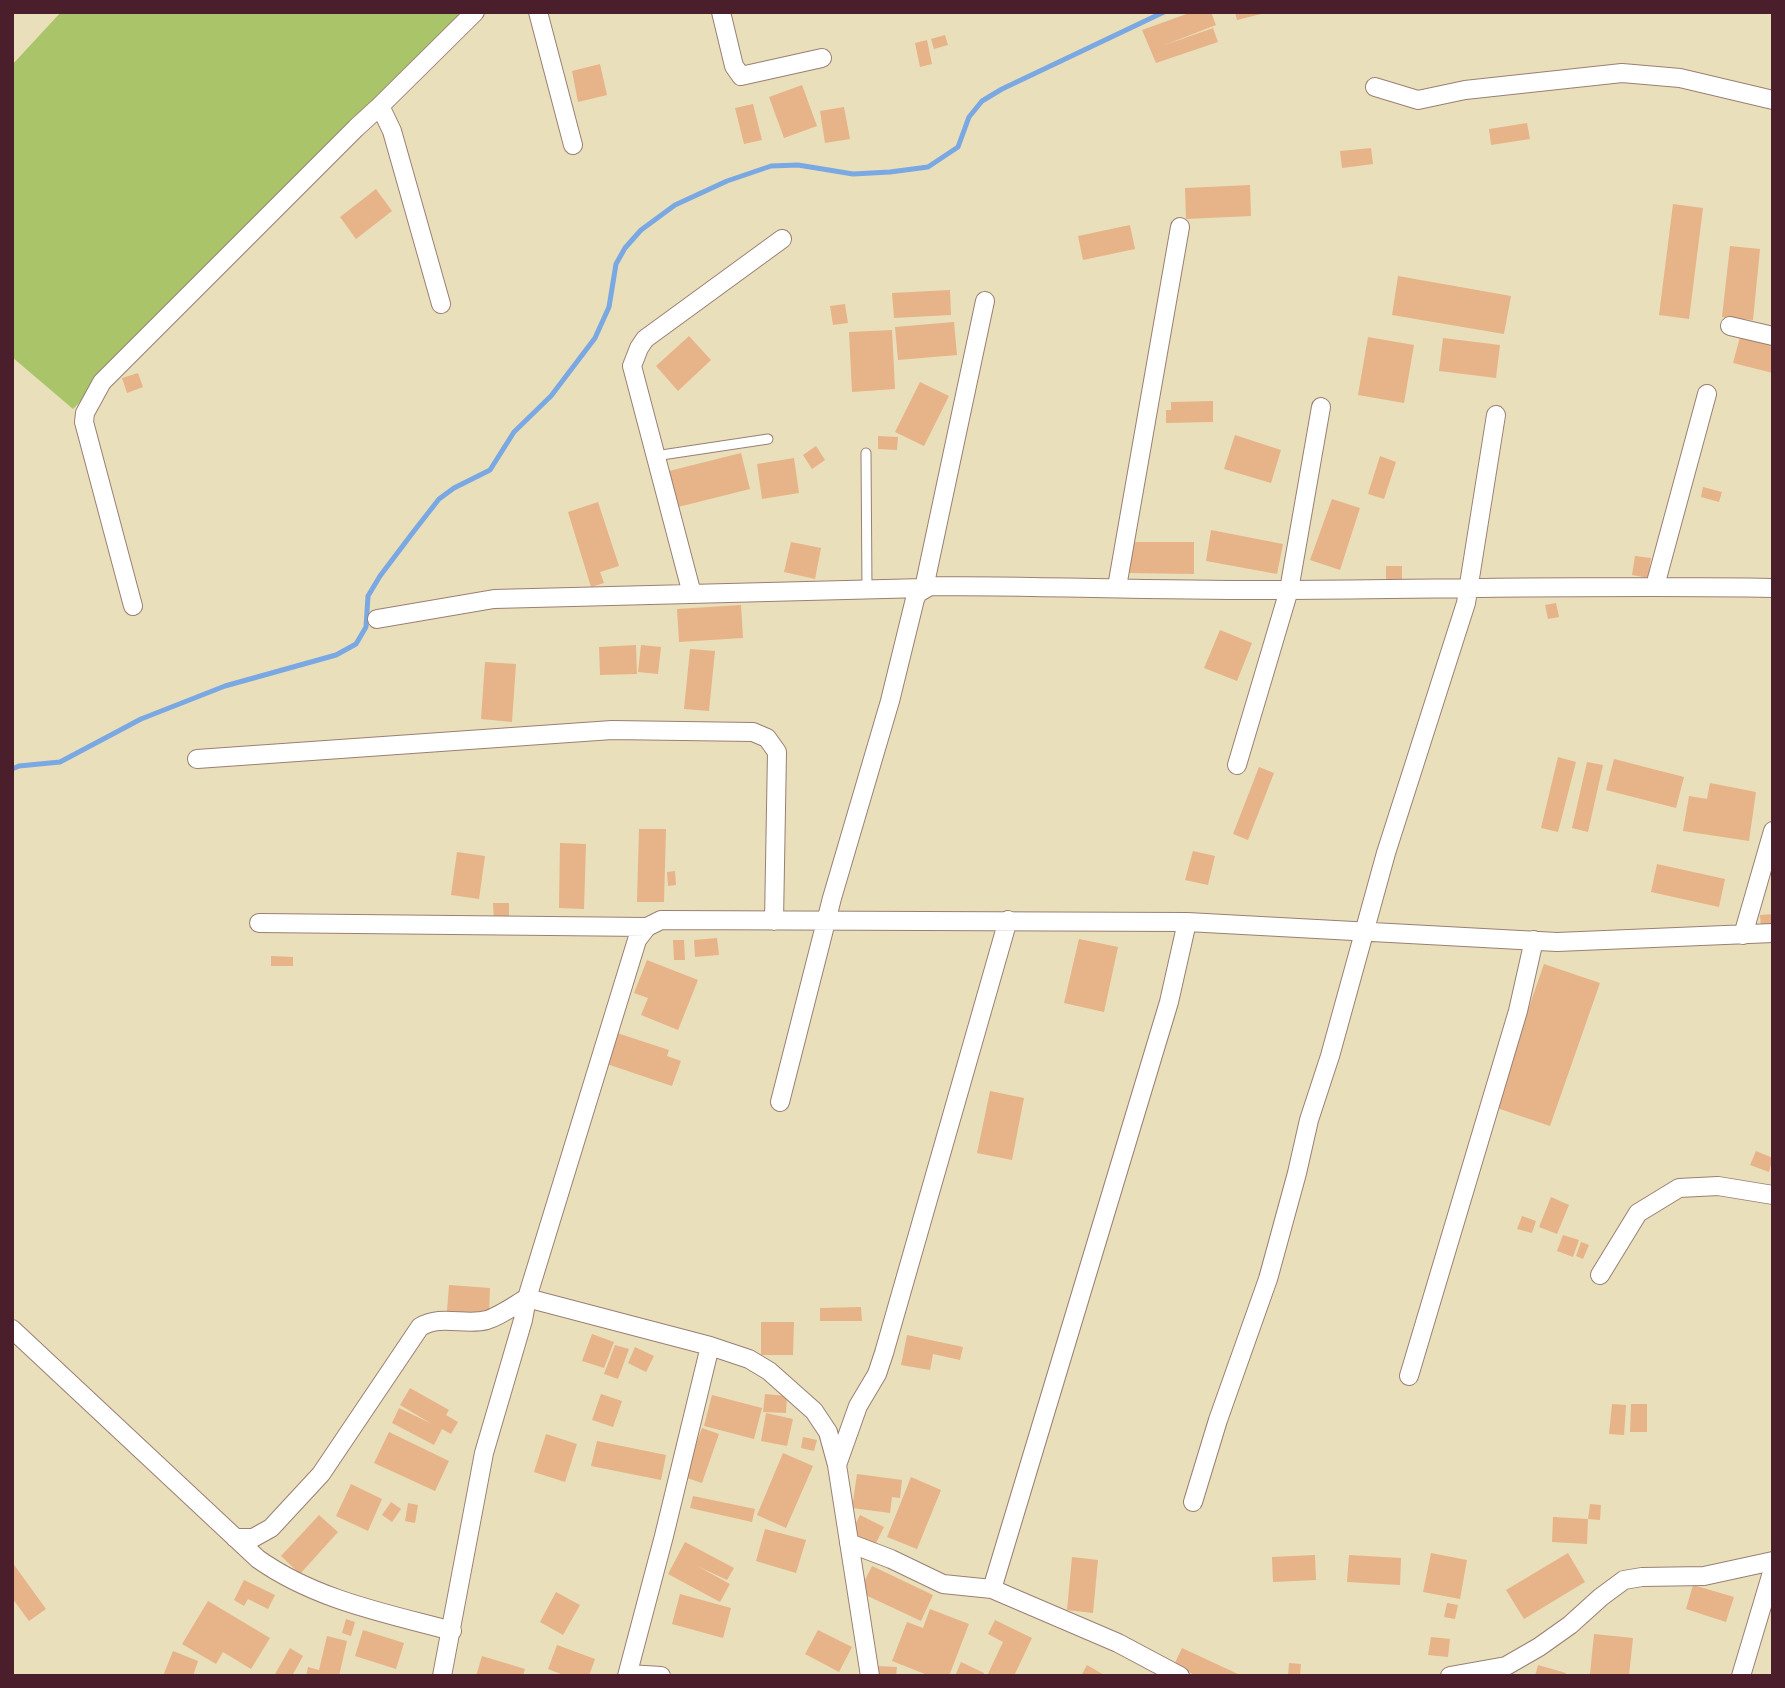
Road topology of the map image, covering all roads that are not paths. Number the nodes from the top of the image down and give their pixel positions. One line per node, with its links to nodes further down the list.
1 (475, 12): 7 (street)
2 (538, 12): 8 (street)
3 (721, 12): 4 (street)
4 (822, 58)
5 (1375, 87): 6 (street)
6 (1773, 100)
7 (380, 106): 12 (street); 29 (street)
8 (573, 145)
9 (1180, 227): 22 (street)
10 (782, 239): 20 (street)
11 (985, 301): 25 (street)
12 (441, 304)
13 (1730, 326): 14 (street)
14 (1773, 336)
15 (1707, 394): 21 (street)
16 (1321, 407): 27 (street)
17 (1496, 415): 23 (street)
18 (768, 439): 20 (lane)
19 (866, 453): 26 (lane)
20 (655, 456): 28 (street)
21 (1655, 586): 23 (street); 24 (street)
22 (1117, 587): 25 (street); 27 (street)
23 (1468, 587): 27 (street); 40 (street)
24 (1773, 587)
25 (924, 588): 26 (street); 36 (street)
26 (867, 590): 28 (street)
27 (1289, 590): 32 (street)
28 (692, 594): 30 (street)
29 (133, 606)
30 (377, 619)
31 (197, 759): 35 (street)
32 (1237, 765)
33 (1773, 831): 42 (street)
34 (1009, 920): 36 (street); 37 (street); 51 (street)
35 (774, 921): 36 (street); 39 (street)
36 (827, 922): 44 (street)
37 (1186, 922): 40 (street); 57 (street)
38 (259, 923): 39 (street)
39 (647, 927): 47 (street)
40 (1364, 932): 43 (street); 52 (street)
41 (1773, 933): 42 (street)
42 (1743, 935): 43 (street)
43 (1534, 940): 50 (street)
44 (780, 1102)
45 (1773, 1195): 46 (street)
46 (1600, 1275)
47 (527, 1298): 49 (street); 53 (street); 58 (street)
48 (12, 1329): 53 (street)
49 (710, 1346): 51 (street); 60 (street)
50 (1409, 1376)
51 (836, 1465): 54 (street)
52 (1193, 1502)
53 (235, 1538): 58 (street)
54 (849, 1543): 57 (street); 63 (street)
55 (1773, 1561): 59 (street)
56 (1773, 1569): 66 (street)
57 (992, 1589): 64 (street)
58 (452, 1631): 61 (street)
59 (1483, 1674): 65 (street)
60 (627, 1675): 62 (street)
61 (442, 1676)
62 (661, 1676)
63 (870, 1676)
64 (1180, 1676)
65 (1450, 1676)
66 (1741, 1676)

